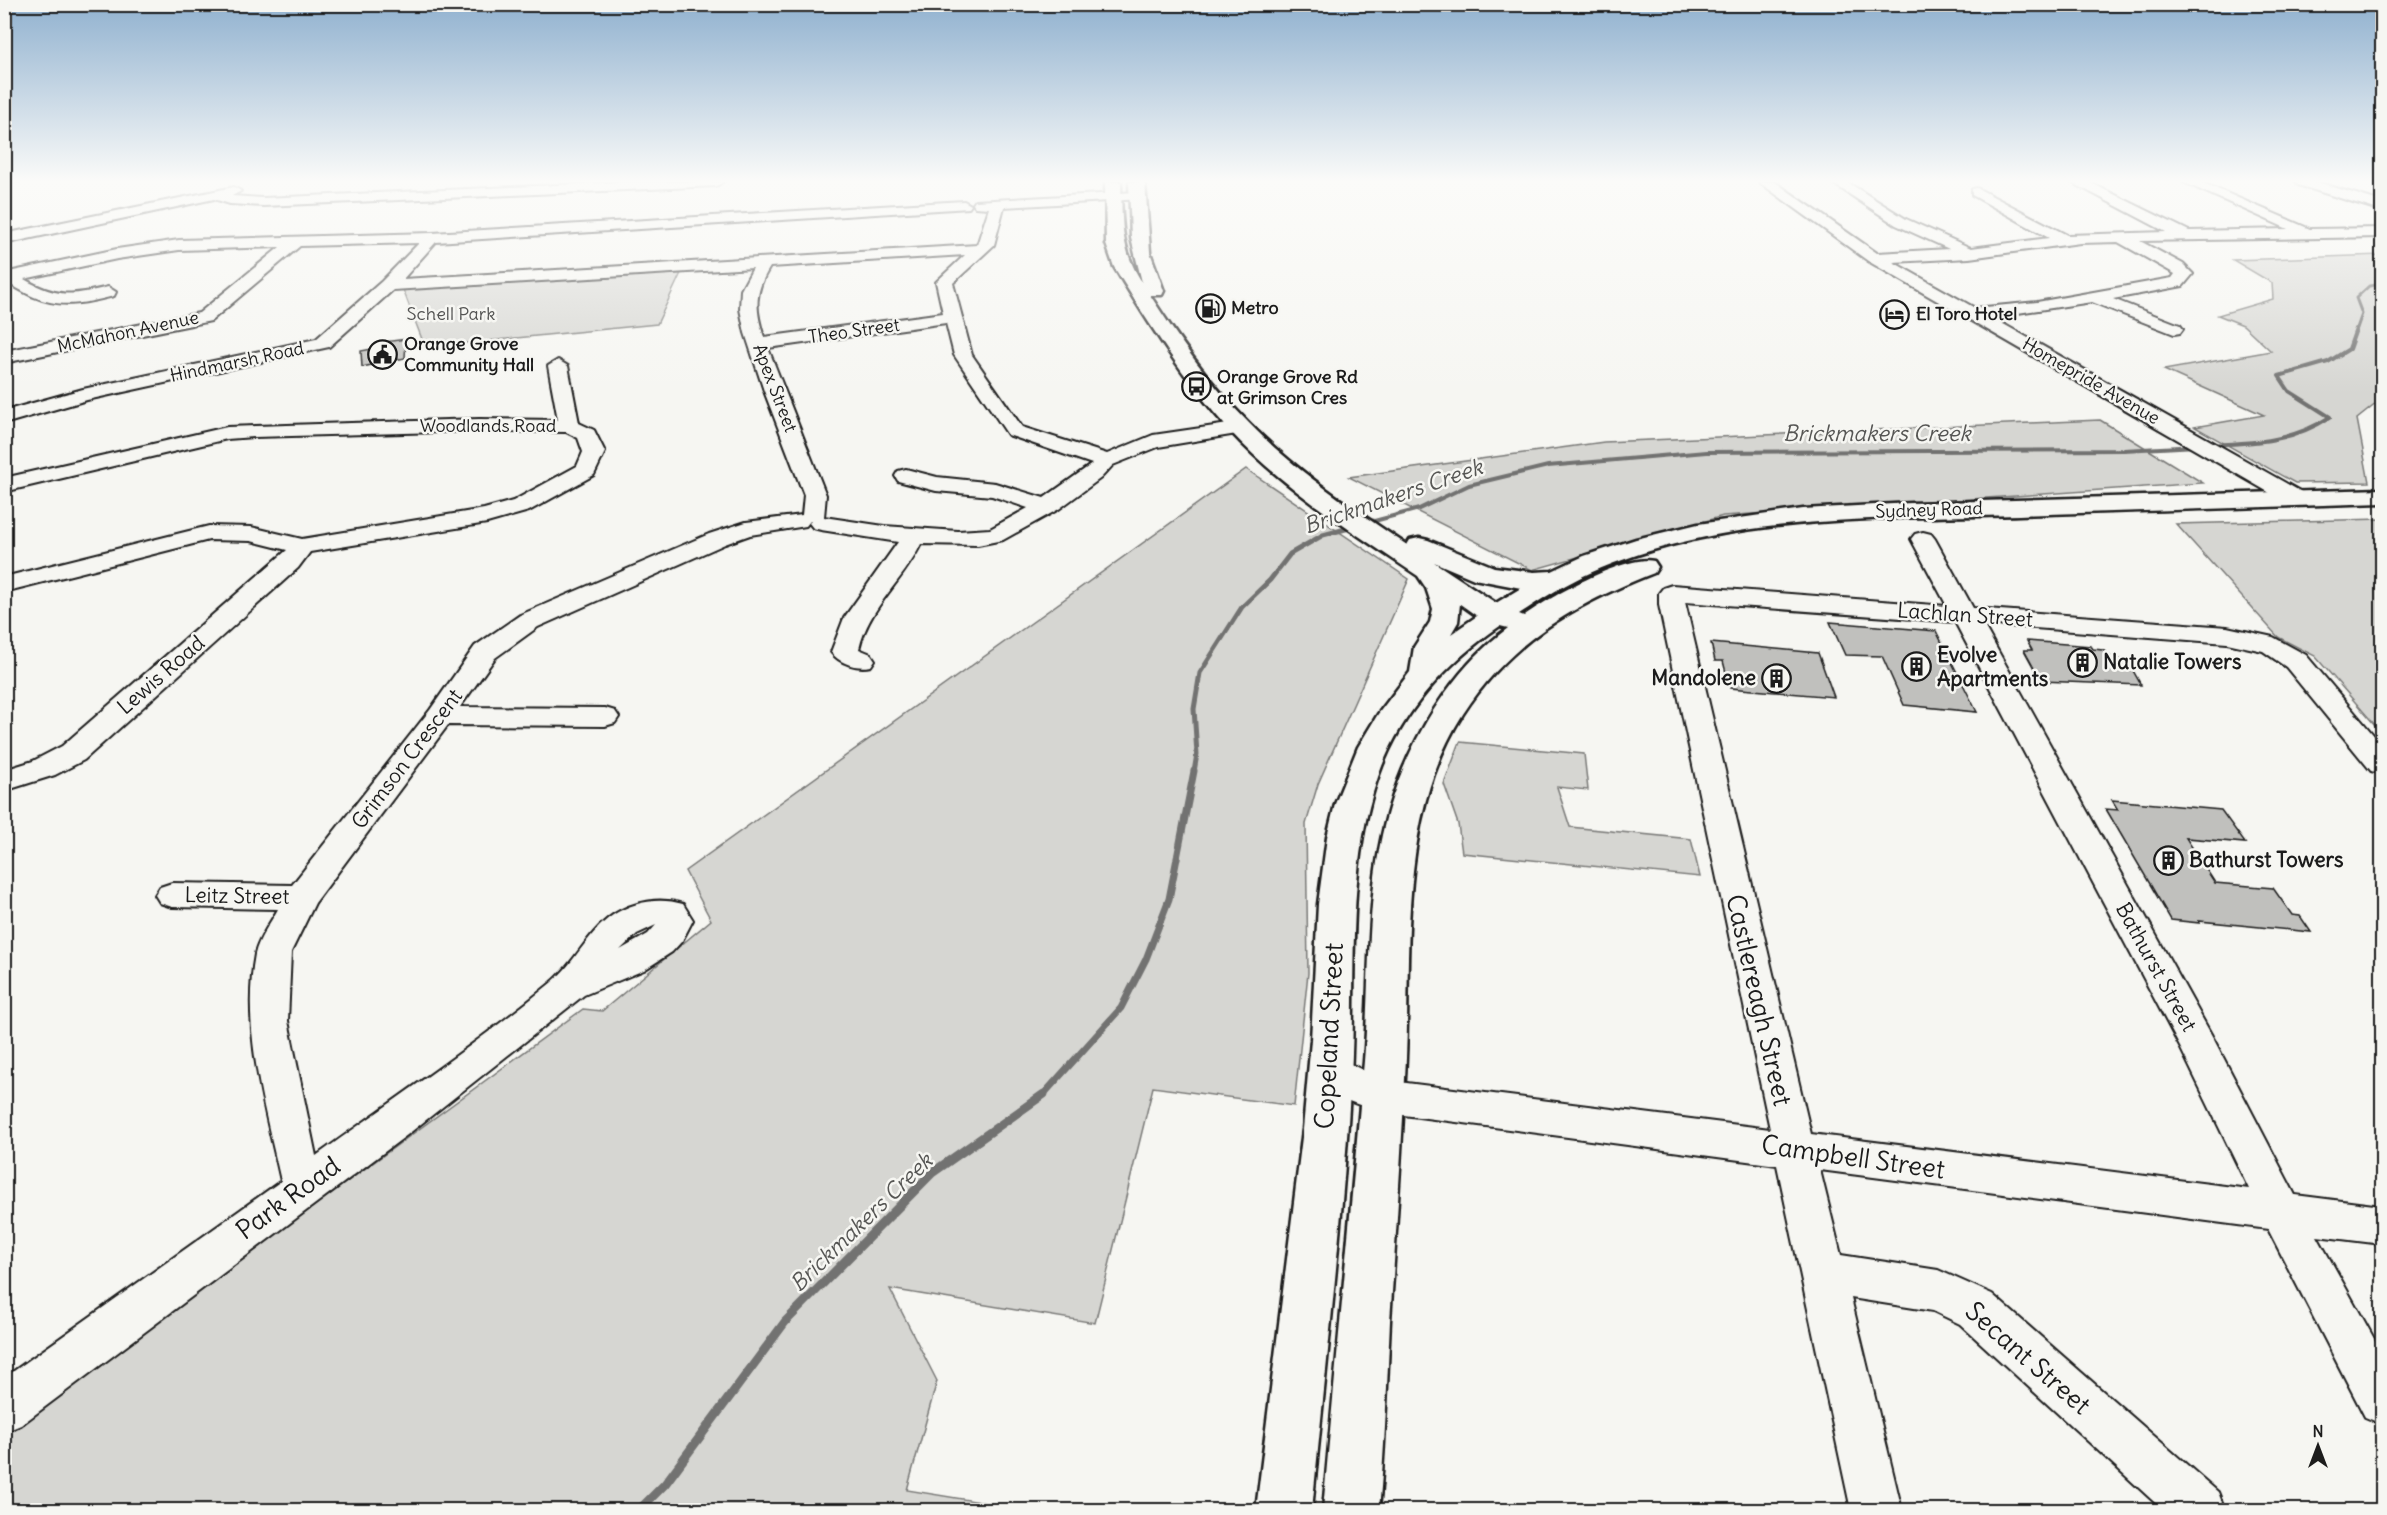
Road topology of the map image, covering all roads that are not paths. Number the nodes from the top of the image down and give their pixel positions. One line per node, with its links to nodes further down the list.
1 (133, 253): 13 (street)
2 (283, 253): 21 (street, McMahon Avenue)
3 (418, 253): 14 (street, Hindmarsh Road)
4 (920, 253): 12 (street)
5 (978, 253): 18 (street)
6 (1118, 253): 25 (highway)
7 (1142, 253): 33 (highway)
8 (1866, 253): 11 (street, Homepride Avenue)
9 (1969, 253): 11 (street)
10 (2151, 253): 16 (street)
11 (1874, 258): 17 (street, Homepride Avenue)
12 (765, 262): 14 (street); 20 (street, Apex Street)
13 (7, 277): 15 (street)
14 (388, 285): 23 (street, Hindmarsh Road)
15 (108, 292)
16 (2096, 298): 17 (street); 19 (street)
17 (1972, 314): 30 (street, Homepride Avenue)
18 (951, 317): 20 (street, Theo Street); 26 (street)
19 (2174, 329)
20 (757, 344): 34 (street, Apex Street)
21 (4, 357)
22 (558, 366): 24 (street)
23 (4, 418)
24 (569, 426): 28 (street, Woodlands Road); 39 (street, Woodlands Road)
25 (1242, 428): 26 (street, Grimson Crescent); 33 (highway)
26 (1106, 461): 31 (street, Grimson Crescent)
27 (906, 476): 31 (street)
28 (4, 485)
29 (2382, 496): 30 (highway, Sydney Road)
30 (2307, 505): 32 (highway, Sydney Road); 41 (highway, Sydney Road); 45 (highway, Sydney Road)
31 (1044, 506): 36 (street, Grimson Crescent)
32 (2382, 509)
33 (1355, 513): 35 (highway)
34 (811, 520): 36 (street, Grimson Crescent); 48 (street, Grimson Crescent)
35 (1380, 530): 38 (highway); 40 (highway)
36 (914, 535): 46 (street)
37 (1923, 539): 44 (street, Bathurst Street)
38 (1412, 543): 41 (highway); 45 (highway)
39 (302, 546): 42 (street, Woodlands Road); 51 (street, Lewis Road)
40 (1426, 568): 45 (highway); 47 (highway)
41 (1559, 578): 45 (highway, Sydney Road)
42 (4, 585)
43 (1672, 593): 44 (street, Lachlan Street); 57 (street, Castlereagh Street)
44 (1965, 615): 50 (street, Lachlan Street); 59 (street, Bathurst Street)
45 (1512, 616): 47 (highway, Copeland Street); 56 (highway)
46 (861, 660)
47 (1423, 674): 55 (highway, Copeland Street)
48 (440, 717): 49 (street); 53 (street, Grimson Crescent)
49 (605, 717)
50 (2382, 764)
51 (4, 781)
52 (172, 895): 53 (street, Leitz Street)
53 (301, 897): 58 (street, Grimson Crescent)
54 (570, 986): 58 (street, Park Road)
55 (1330, 1070): 56 (street, Campbell Street); 64 (highway, Copeland Street)
56 (1381, 1096): 57 (street, Campbell Street); 65 (highway)
57 (1794, 1149): 59 (street, Campbell Street); 61 (street, Castlereagh Street)
58 (303, 1187): 63 (street, Park Road)
59 (2281, 1212): 60 (street, Campbell Street); 62 (street, Bathurst Street)
60 (2382, 1225)
61 (1822, 1274): 66 (street, Castlereagh Street); 67 (street, Secant Street)
62 (2382, 1400)
63 (4, 1408)
64 (1284, 1510)
65 (1351, 1510)
66 (1876, 1510)
67 (2200, 1510)

